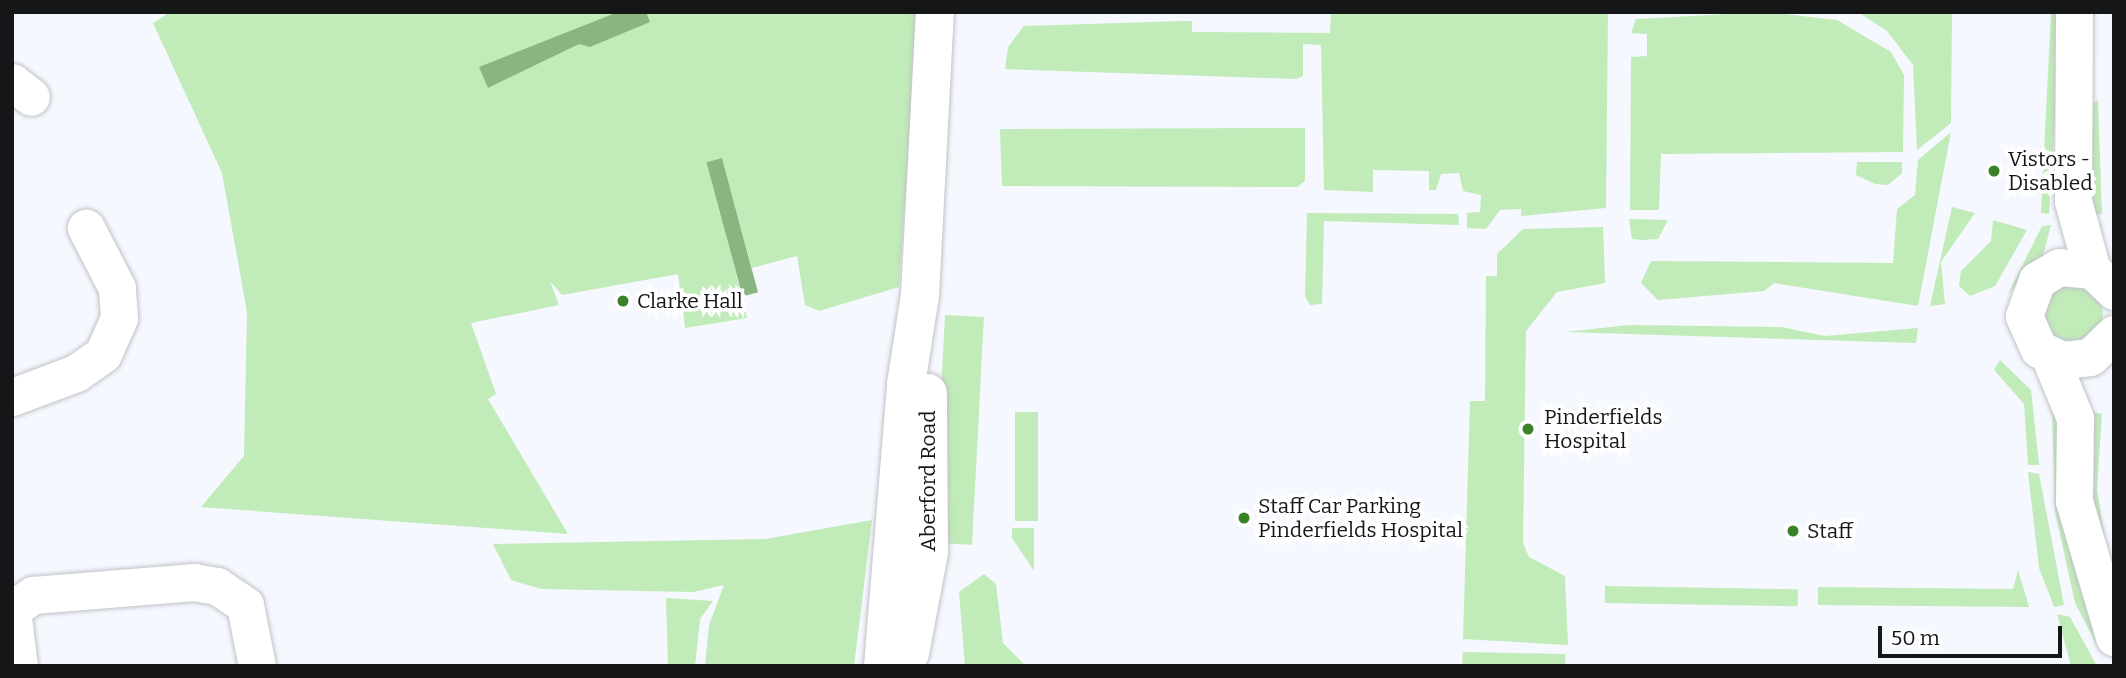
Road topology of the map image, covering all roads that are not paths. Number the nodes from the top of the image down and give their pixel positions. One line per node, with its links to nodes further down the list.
1 (935, 12): 7 (main road, Aberford Road)
2 (2074, 12): 3 (street)
3 (2073, 201): 5 (street); 6 (street)
4 (86, 228): 10 (street)
5 (2049, 271): 6 (street); 9 (street)
6 (2103, 281)
7 (920, 296): 16 (main road, Aberford Road); 17 (main road, Aberford Road)
8 (2108, 342): 9 (street); 11 (street)
9 (2049, 355): 11 (street)
10 (12, 397)
11 (2075, 418): 13 (street)
12 (12, 610): 14 (street); 15 (street)
13 (2114, 637)
14 (19, 666)
15 (257, 666)
16 (883, 666)
17 (909, 666)

